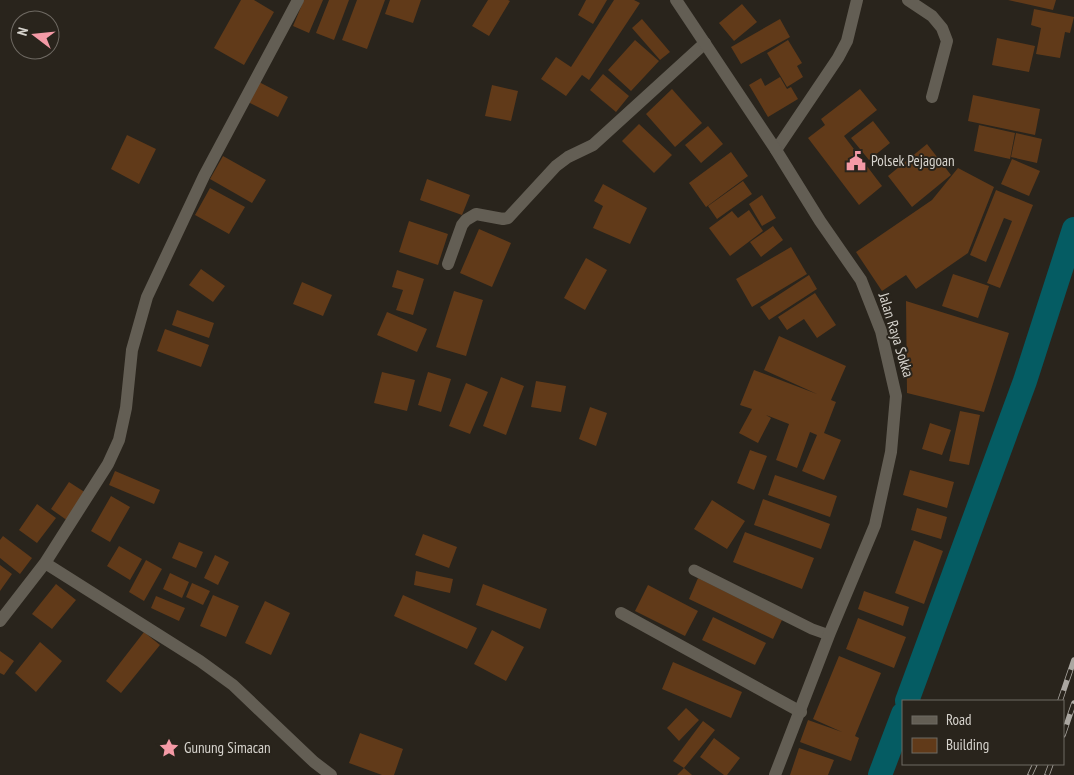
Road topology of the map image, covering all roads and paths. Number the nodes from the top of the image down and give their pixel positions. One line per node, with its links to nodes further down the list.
1 (298, 0): 9 (street)
2 (676, 0): 5 (street, Jalan Raya Sokka)
3 (857, 0): 7 (street)
4 (908, 0): 6 (street)
5 (705, 43): 7 (street, Jalan Raya Sokka); 8 (street)
6 (932, 97)
7 (776, 150): 13 (street, Jalan Raya Sokka)
8 (448, 264)
9 (45, 563): 12 (street); 15 (street)
10 (694, 570): 13 (lane)
11 (621, 613): 14 (street)
12 (0, 621)
13 (829, 635): 14 (street, Jalan Raya Sokka)
14 (800, 712): 16 (street, Jalan Raya Sokka)
15 (331, 775)
16 (775, 775)

